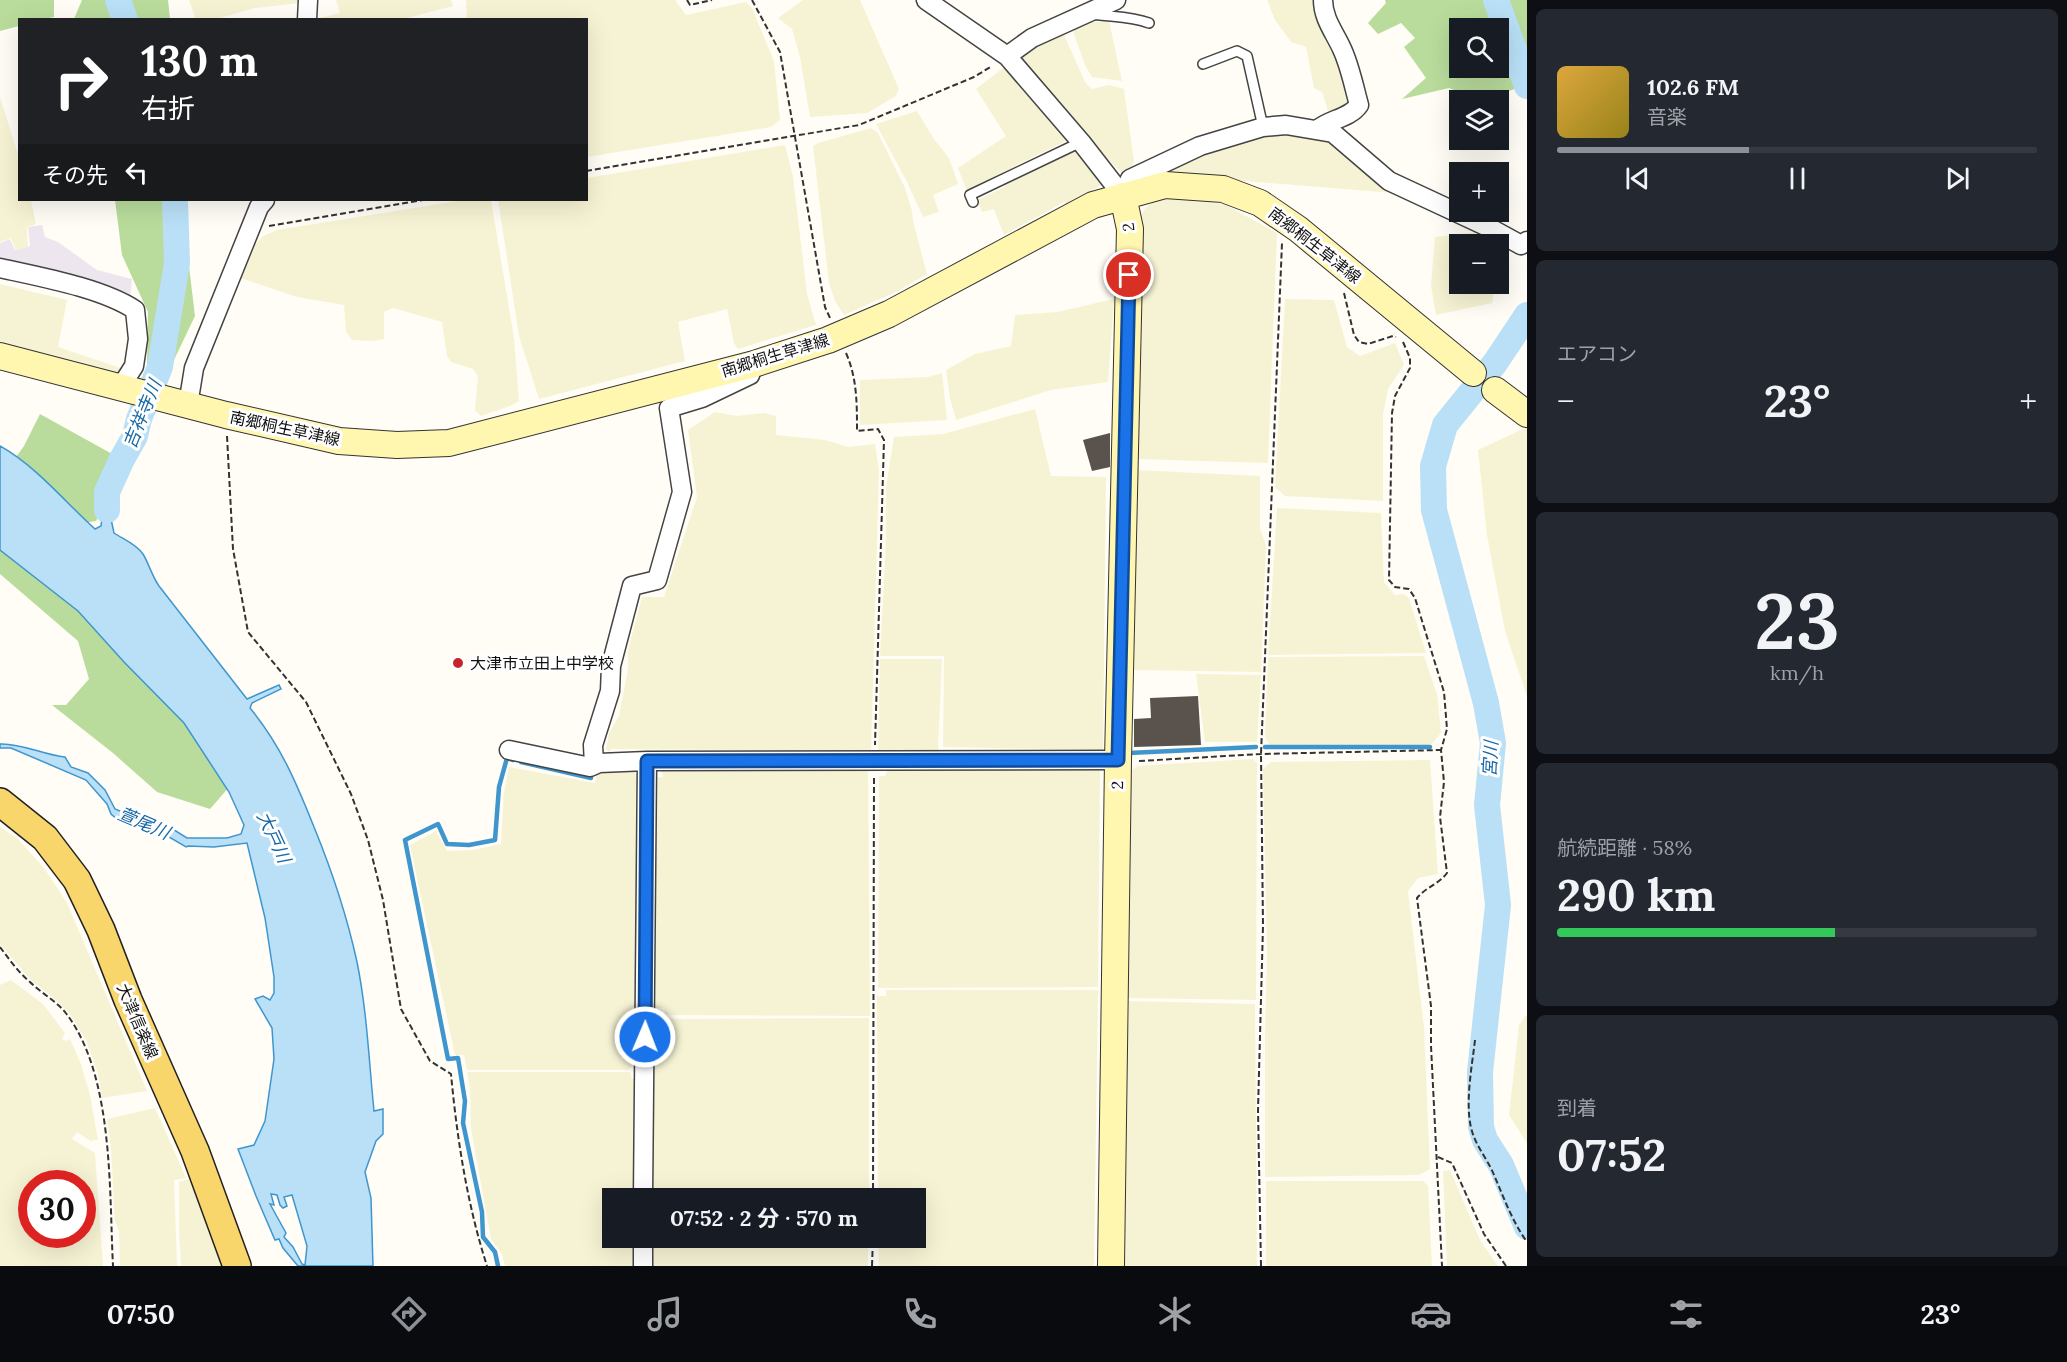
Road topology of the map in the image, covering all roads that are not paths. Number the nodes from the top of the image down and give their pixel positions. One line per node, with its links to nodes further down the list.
1 (308, 0): 6 (street)
2 (926, 0): 8 (street)
3 (1116, 0): 5 (street)
4 (1323, 0): 11 (street)
5 (1087, 12): 7 (lane); 8 (street)
6 (308, 18)
7 (1149, 23)
8 (1007, 56): 12 (street)
9 (1203, 64): 10 (lane)
10 (1263, 127): 11 (street); 13 (street)
11 (1317, 130): 16 (street)
12 (1081, 142): 13 (street); 15 (lane)
13 (1123, 196): 19 (main road, 南郷桐生草津線); 20 (main road, 南郷桐生草津線); 26 (main road, 2)
14 (264, 201): 23 (street)
15 (973, 202)
16 (1527, 241)
17 (0, 268): 21 (street)
18 (0, 356): 21 (main road, 南郷桐生草津線)
19 (754, 364): 23 (main road, 南郷桐生草津線); 28 (street)
20 (1473, 372)
21 (123, 388): 23 (main road, 南郷桐生草津線)
22 (1495, 390): 24 (main road)
23 (188, 405)
24 (1527, 414)
25 (510, 750): 28 (street)
26 (1118, 760): 27 (street); 34 (main road, 2)
27 (647, 761): 28 (street); 30 (street)
28 (594, 765)
29 (0, 802): 32 (main road, 大津信楽線)
30 (644, 1188)
31 (643, 1248): 33 (street)
32 (237, 1266)
33 (643, 1266)
34 (1111, 1266)

